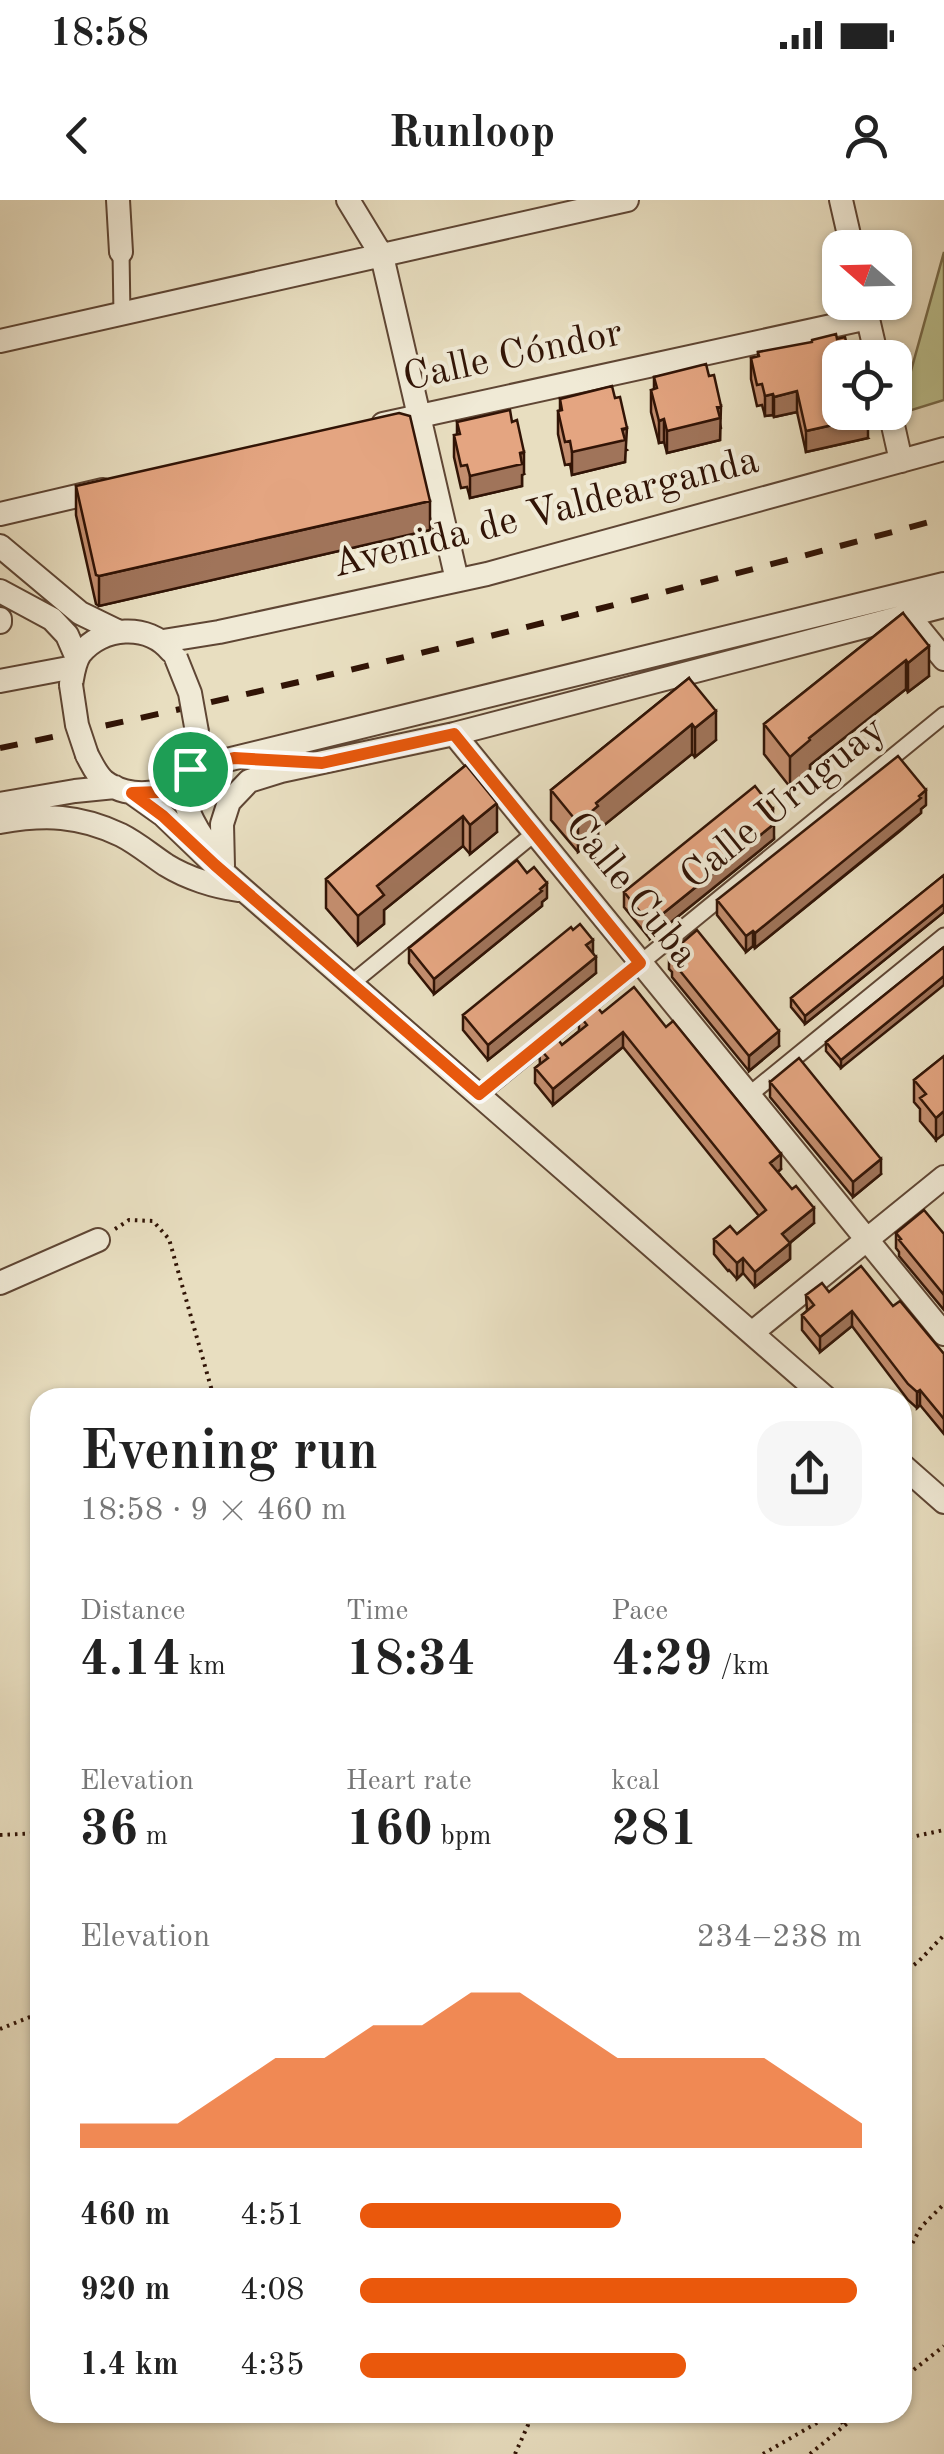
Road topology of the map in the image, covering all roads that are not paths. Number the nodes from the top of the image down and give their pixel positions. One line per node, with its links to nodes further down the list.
1 (118, 200): 6 (street)
2 (348, 200): 7 (street)
3 (627, 200): 7 (street)
4 (840, 200): 5 (street)
5 (848, 230)
6 (120, 252): 8 (street)
7 (382, 256): 8 (street); 11 (street)
8 (122, 314): 10 (street)
9 (823, 320): 11 (street, Calle Cóndor)
10 (0, 341)
11 (419, 415): 12 (street, Calle Cóndor); 21 (street)
12 (362, 428)
13 (894, 430): 15 (street)
14 (944, 450): 15 (street, Avenida de Valdearganda)
15 (901, 461): 21 (street, Avenida de Valdearganda)
16 (119, 486): 17 (street)
17 (27, 508): 18 (street); 20 (street)
18 (0, 514)
19 (0, 546): 20 (street)
20 (24, 566): 26 (street)
21 (457, 580): 27 (street, Avenida de Valdearganda)
22 (944, 584): 33 (street)
23 (0, 592): 29 (street)
24 (944, 606): 25 (street)
25 (908, 615): 28 (street); 32 (street)
26 (117, 631): 27 (street); 29 (street)
27 (170, 649): 35 (street, bridge)
28 (944, 659)
29 (74, 670): 30 (street); 36 (street, bridge)
30 (0, 681)
31 (944, 715): 43 (street, Calle Uruguay)
32 (454, 734): 34 (street); 39 (street, Calle Cuba)
33 (234, 758): 34 (street); 35 (street)
34 (322, 763): 40 (street)
35 (185, 774): 36 (street); 40 (street)
36 (124, 790): 37 (street); 41 (street)
37 (0, 804)
38 (0, 822): 41 (street)
39 (535, 834): 43 (street, Calle Cuba); 44 (street)
40 (223, 866): 41 (street)
41 (244, 890): 44 (street)
42 (944, 936): 46 (street)
43 (640, 963): 45 (street, Calle Uruguay); 46 (street, Calle Cuba)
44 (352, 983): 45 (street)
45 (479, 1094): 51 (street)
46 (748, 1095): 49 (street, Calle Cuba)
47 (944, 1177): 49 (street)
48 (98, 1240): 50 (street)
49 (867, 1240): 51 (street); 52 (street, Calle Cuba)
50 (0, 1283)
51 (753, 1332): 53 (street)
52 (944, 1334)
53 (815, 1388)
54 (912, 1475): 55 (street)
55 (944, 1502)

